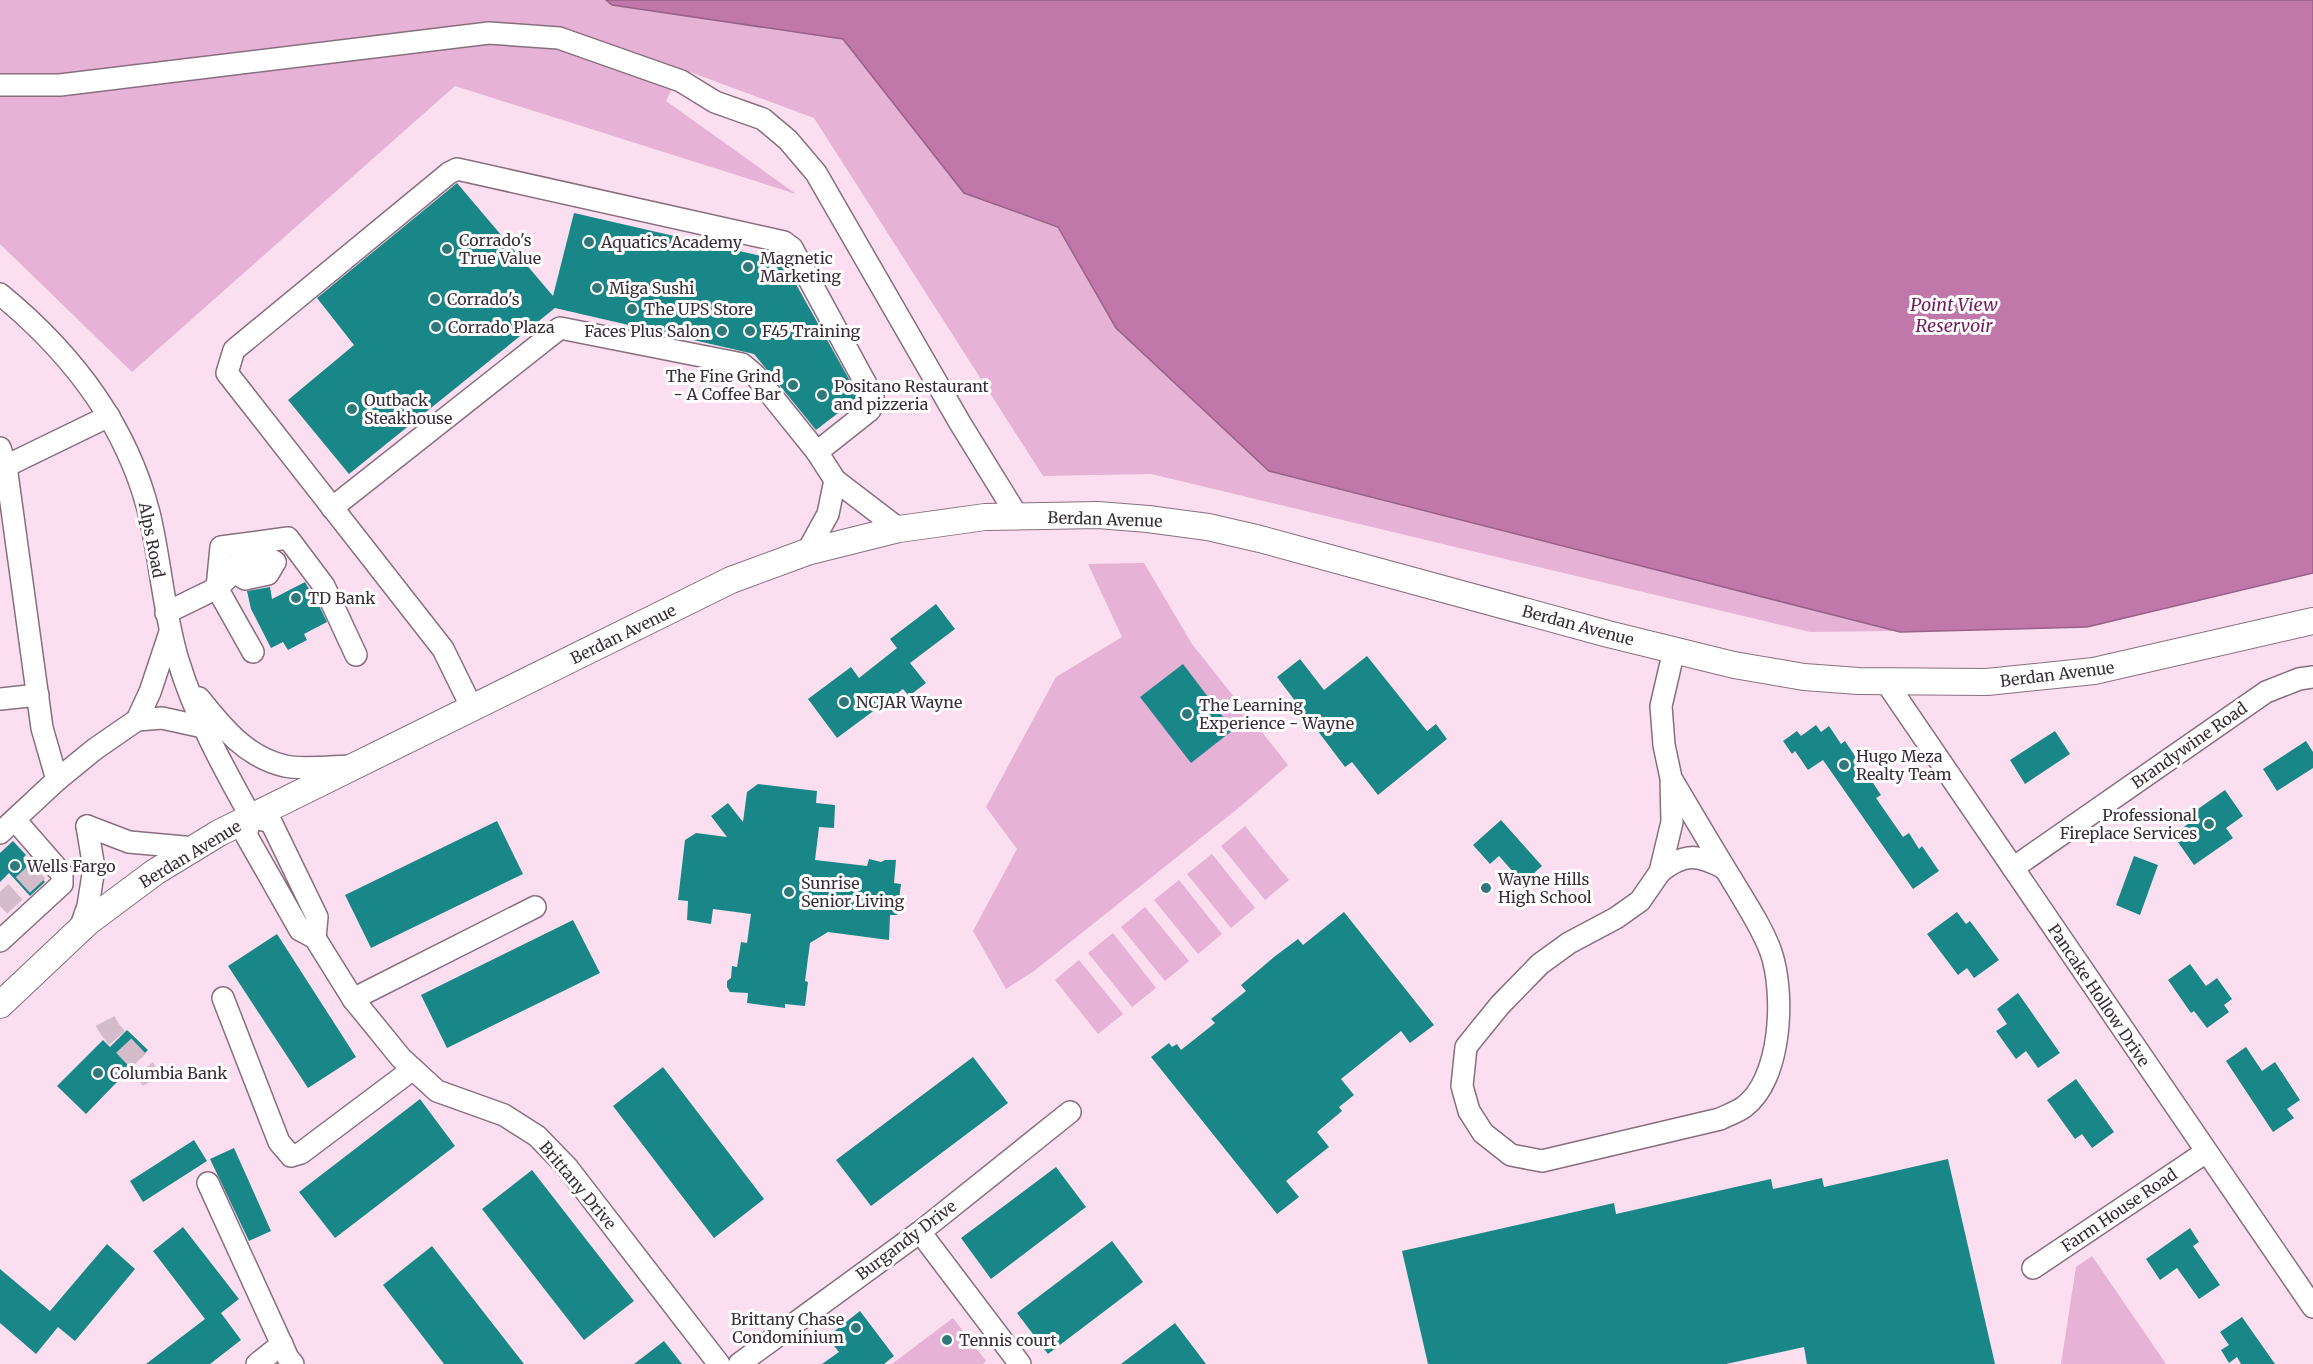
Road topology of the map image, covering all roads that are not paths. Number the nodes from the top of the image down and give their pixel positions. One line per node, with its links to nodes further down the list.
1 (0, 85): 8 (street)
2 (0, 294): 3 (street, Alps Road)
3 (109, 416): 5 (street); 14 (street, Alps Road)
4 (817, 452): 6 (street); 7 (street); 7 (street)
5 (2, 461): 21 (street)
6 (835, 480): 9 (street); 10 (street)
7 (332, 508): 23 (street)
8 (1018, 517): 9 (main road, Berdan Avenue); 15 (main road, Berdan Avenue)
9 (899, 529): 10 (main road, Berdan Avenue)
10 (807, 552): 23 (main road, Berdan Avenue)
11 (303, 558): 12 (street); 12 (street); 17 (street)
12 (218, 588): 14 (street); 16 (street)
13 (2313, 621): 20 (main road, Berdan Avenue)
14 (168, 622): 19 (street, Alps Road); 24 (street)
15 (1674, 650): 20 (main road, Berdan Avenue); 27 (street)
16 (253, 652)
17 (356, 655)
18 (2313, 677): 33 (street, Brandywine Road)
19 (186, 682): 25 (street, Alps Road); 26 (street)
20 (1886, 682): 33 (street, Pancake Hollow Drive)
21 (38, 695): 22 (street); 28 (street)
22 (0, 699)
23 (472, 708): 26 (main road, Berdan Avenue)
24 (137, 720): 25 (street); 28 (street)
25 (203, 727): 29 (street, Alps Road)
26 (355, 766): 29 (main road, Berdan Avenue)
27 (1671, 778): 32 (street); 34 (street)
28 (57, 780): 30 (street)
29 (251, 817): 31 (main road, Berdan Avenue); 39 (street, Brittany Drive)
30 (7, 827): 37 (street)
31 (195, 848): 36 (main road, Berdan Avenue); 36 (street)
32 (1725, 868): 34 (street); 34 (street)
33 (2013, 868): 43 (street, Pancake Hollow Drive)
34 (1660, 872)
35 (535, 907): 39 (street)
36 (80, 929): 40 (main road, Berdan Avenue)
37 (0, 941)
38 (223, 998): 41 (street)
39 (353, 999): 41 (street, Brittany Drive)
40 (0, 1005)
41 (413, 1069): 51 (street, Brittany Drive)
42 (1070, 1112): 45 (street, Burgandy Drive)
43 (2206, 1152): 46 (street, Farm House Road); 47 (street, Pancake Hollow Drive)
44 (208, 1183): 48 (street)
45 (920, 1232): 52 (street, Burgandy Drive); 53 (street)
46 (2033, 1268)
47 (2313, 1307)
48 (282, 1344): 49 (street); 50 (street)
49 (257, 1364)
50 (293, 1364)
51 (719, 1364)
52 (739, 1364)
53 (1020, 1364)

